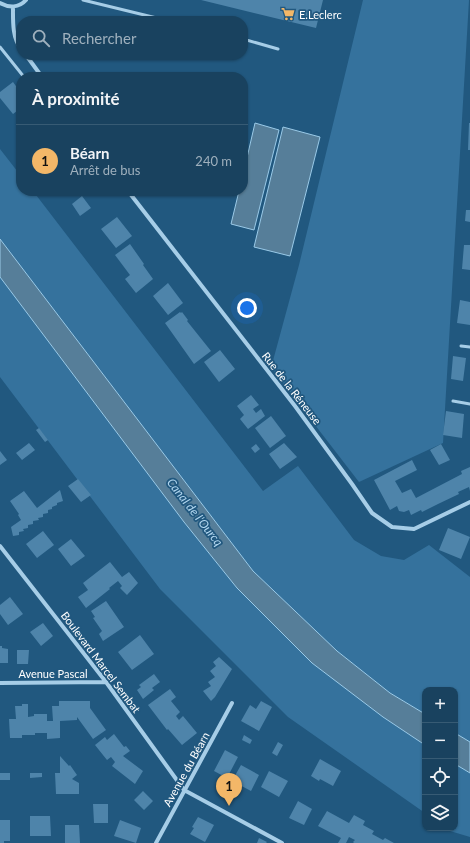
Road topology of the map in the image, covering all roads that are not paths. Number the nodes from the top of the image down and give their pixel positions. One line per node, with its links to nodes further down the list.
1 (26, 0): 4 (street)
2 (83, 0): 5 (lane)
3 (0, 3): 4 (street)
4 (13, 7): 6 (street)
5 (149, 16)
6 (16, 38)
7 (248, 40): 9 (lane)
8 (0, 47): 11 (lane)
9 (278, 49)
10 (30, 60): 12 (street)
11 (20, 72)
12 (38, 72)
13 (132, 196): 18 (street, Rue de la Réneuse)
14 (461, 346): 15 (lane)
15 (470, 347)
16 (453, 401): 17 (lane)
17 (470, 404)
18 (470, 502)
19 (0, 546): 20 (street, Boulevard Marcel Sembat)
20 (106, 682): 21 (street, Avenue Pascal); 23 (street, Boulevard Marcel Sembat)
21 (0, 683)
22 (232, 703): 23 (street, Avenue du Béarn)
23 (184, 790): 24 (street, Avenue du Béarn); 25 (street)
24 (156, 843)
25 (282, 843)

